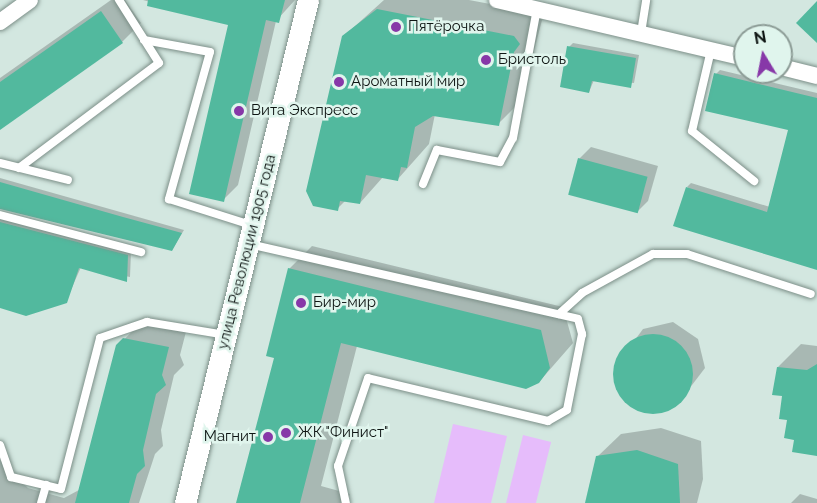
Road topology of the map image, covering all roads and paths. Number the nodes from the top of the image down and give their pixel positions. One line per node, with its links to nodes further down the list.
1 (30, 0): 7 (street)
2 (119, 0): 9 (lane)
3 (308, 0): 20 (street, улица Революции 1905 года)
4 (497, 0): 6 (street)
5 (646, 0): 8 (lane)
6 (537, 9): 8 (street); 18 (lane)
7 (0, 22)
8 (641, 33): 10 (street)
9 (144, 40): 15 (lane); 20 (lane)
10 (711, 49): 11 (street); 17 (lane)
11 (733, 55)
12 (793, 70): 13 (street)
13 (817, 76)
14 (0, 163): 15 (lane)
15 (19, 168): 16 (lane)
16 (68, 180)
17 (754, 181)
18 (423, 184)
19 (0, 215): 21 (lane)
20 (251, 235): 23 (lane); 24 (street, улица Революции 1905 года)
21 (141, 252)
22 (811, 294): 23 (lane)
23 (559, 314): 29 (lane)
24 (227, 335): 26 (lane); 28 (street, улица Революции 1905 года)
25 (0, 445): 26 (lane)
26 (46, 485): 27 (lane)
27 (40, 503)
28 (185, 503)
29 (346, 503)

